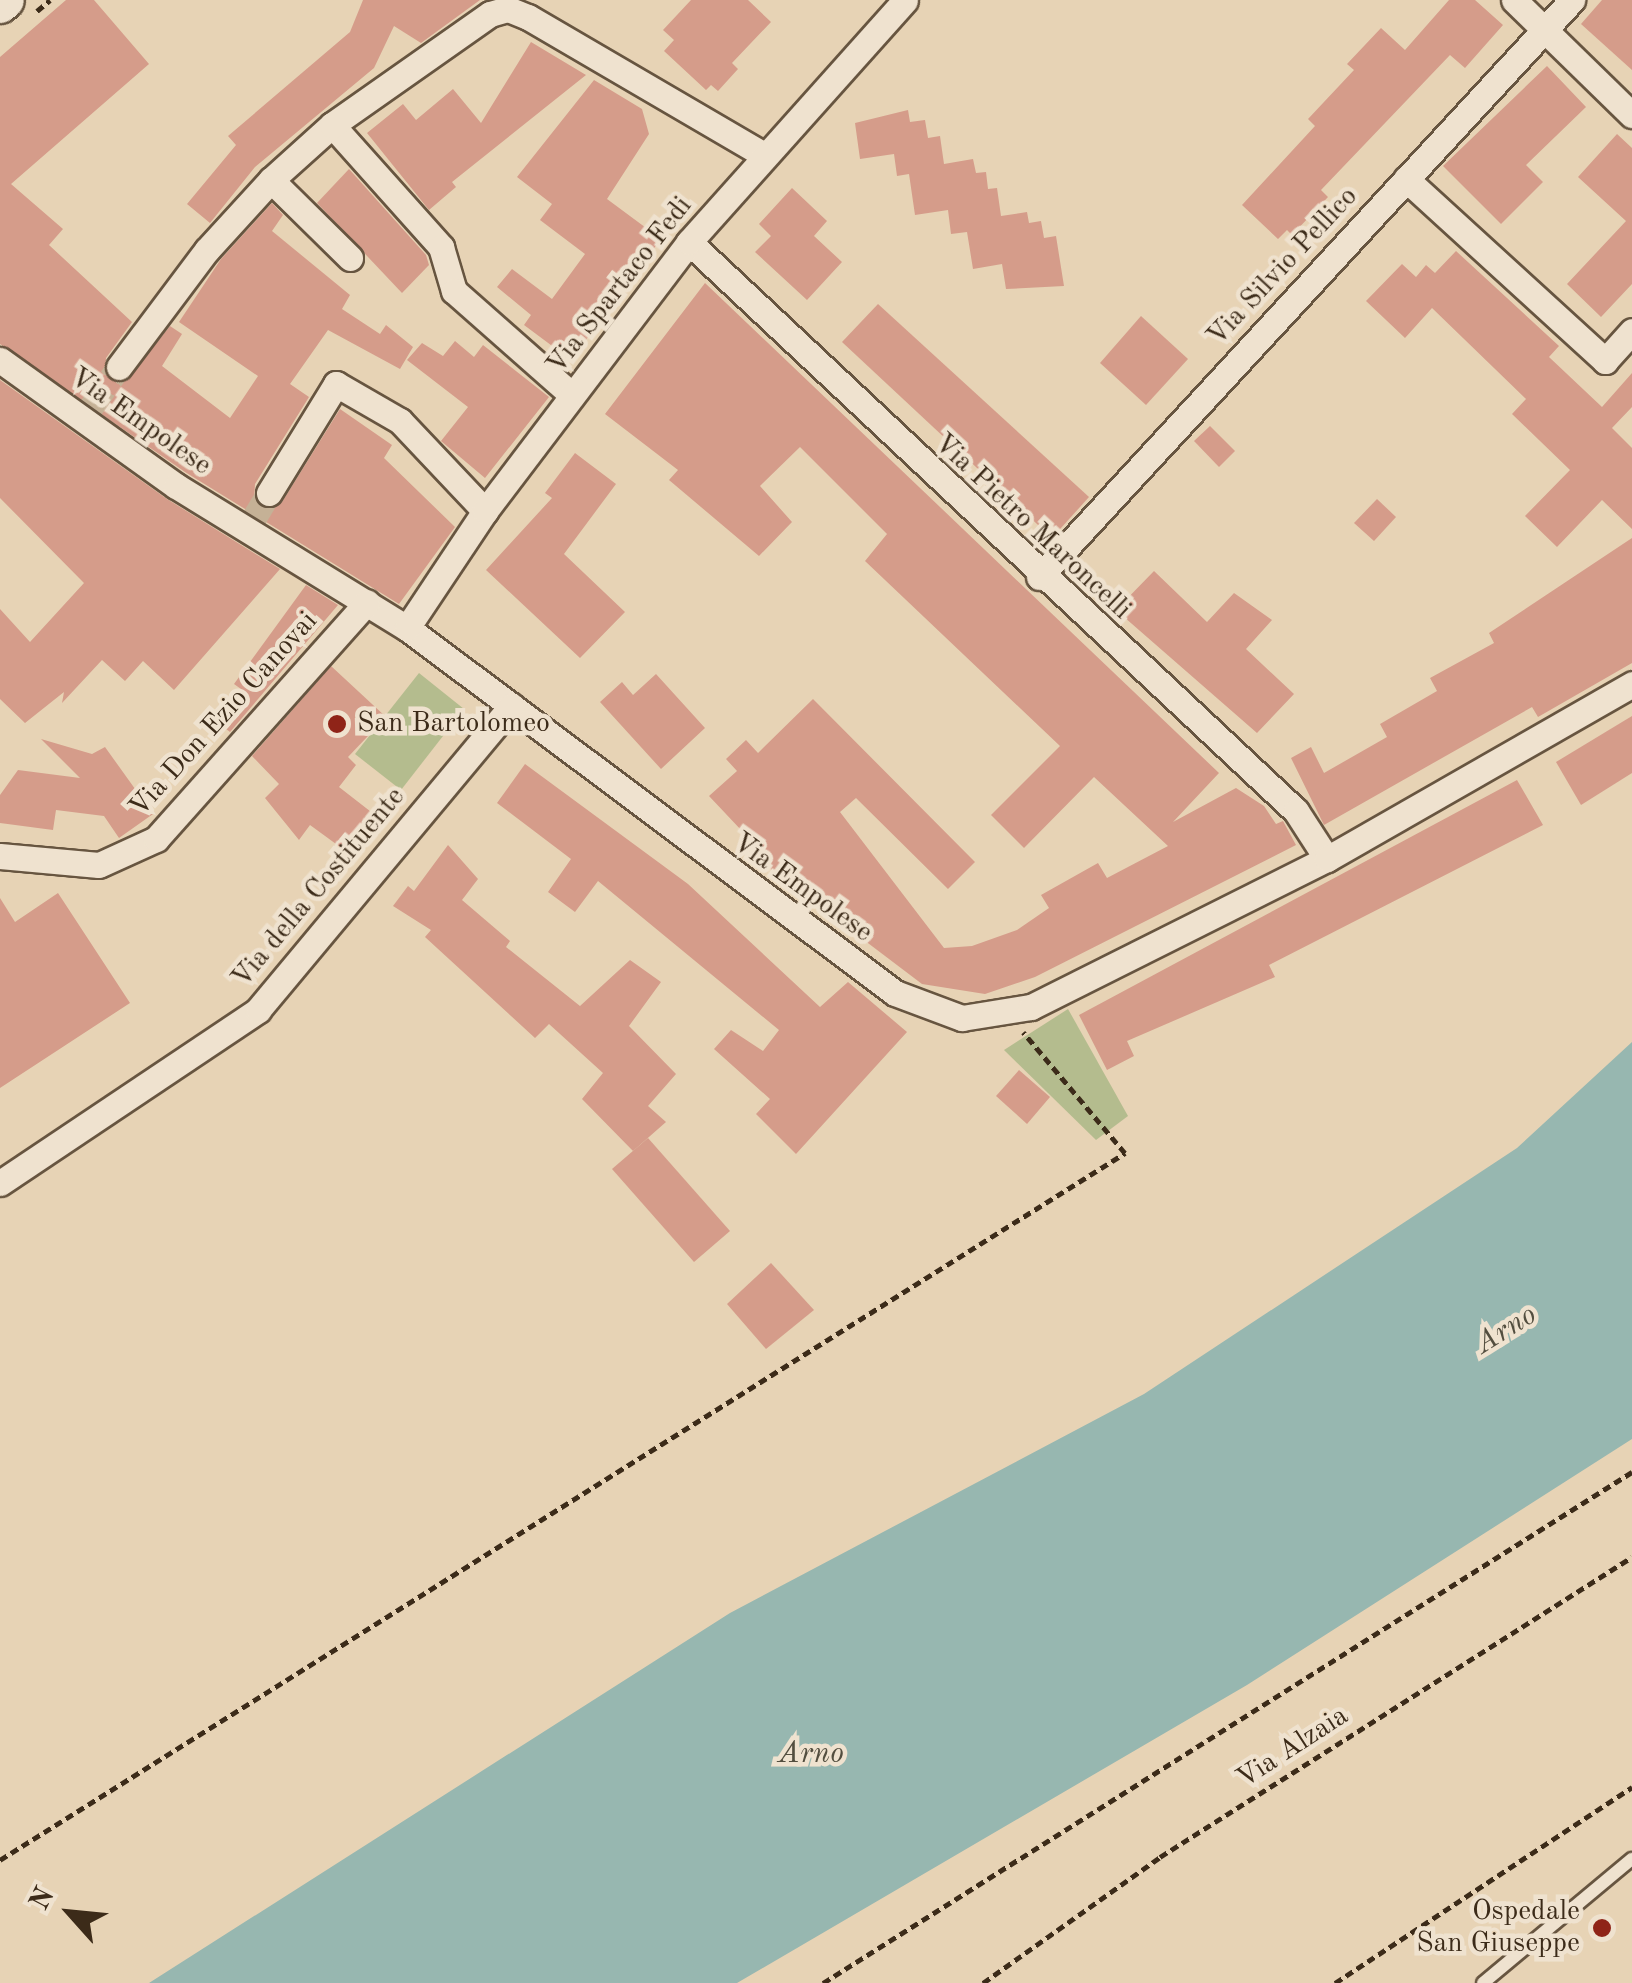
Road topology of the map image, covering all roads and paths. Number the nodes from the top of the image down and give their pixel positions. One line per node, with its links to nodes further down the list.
1 (905, 0): 7 (street, Via Spartaco Fedi)
2 (1514, 0): 4 (street)
3 (1572, 0): 4 (street, Via Silvio Pellico)
4 (1544, 30): 5 (street); 8 (street, Via Silvio Pellico)
5 (1632, 115)
6 (332, 125): 7 (street); 9 (street); 15 (street)
7 (764, 154): 10 (street, Via Spartaco Fedi)
8 (1406, 179): 12 (street); 18 (street, Via Silvio Pellico)
9 (271, 180): 11 (street); 14 (street)
10 (690, 242): 15 (street, Via Spartaco Fedi); 18 (street, Via Pietro Maroncelli)
11 (350, 258)
12 (1632, 331)
13 (0, 360): 19 (street, Via Empolese)
14 (119, 366)
15 (572, 395): 17 (street, Via Spartaco Fedi)
16 (269, 493): 17 (street)
17 (486, 511): 20 (street, Via Spartaco Fedi)
18 (1039, 577): 24 (street, Via Pietro Maroncelli)
19 (367, 602): 20 (street, Via Empolese); 23 (street, Via Don Ezio Canovai)
20 (407, 628): 22 (street, Via Empolese)
21 (1632, 684): 24 (street, Via Empolese)
22 (511, 706): 25 (street, Via Empolese); 26 (street, Via della Costituente)
23 (0, 856)
24 (1327, 858): 25 (street, Via Empolese)
25 (1005, 1011): 31 (path)
26 (0, 1183)
27 (1632, 1472): 32 (path)
28 (1632, 1557): 33 (path, Via Alzaia)
29 (1632, 1787): 34 (path)
30 (1632, 1859): 35 (lane)
31 (0, 1860)
32 (823, 1983)
33 (984, 1983)
34 (1335, 1983)
35 (1484, 1983)

